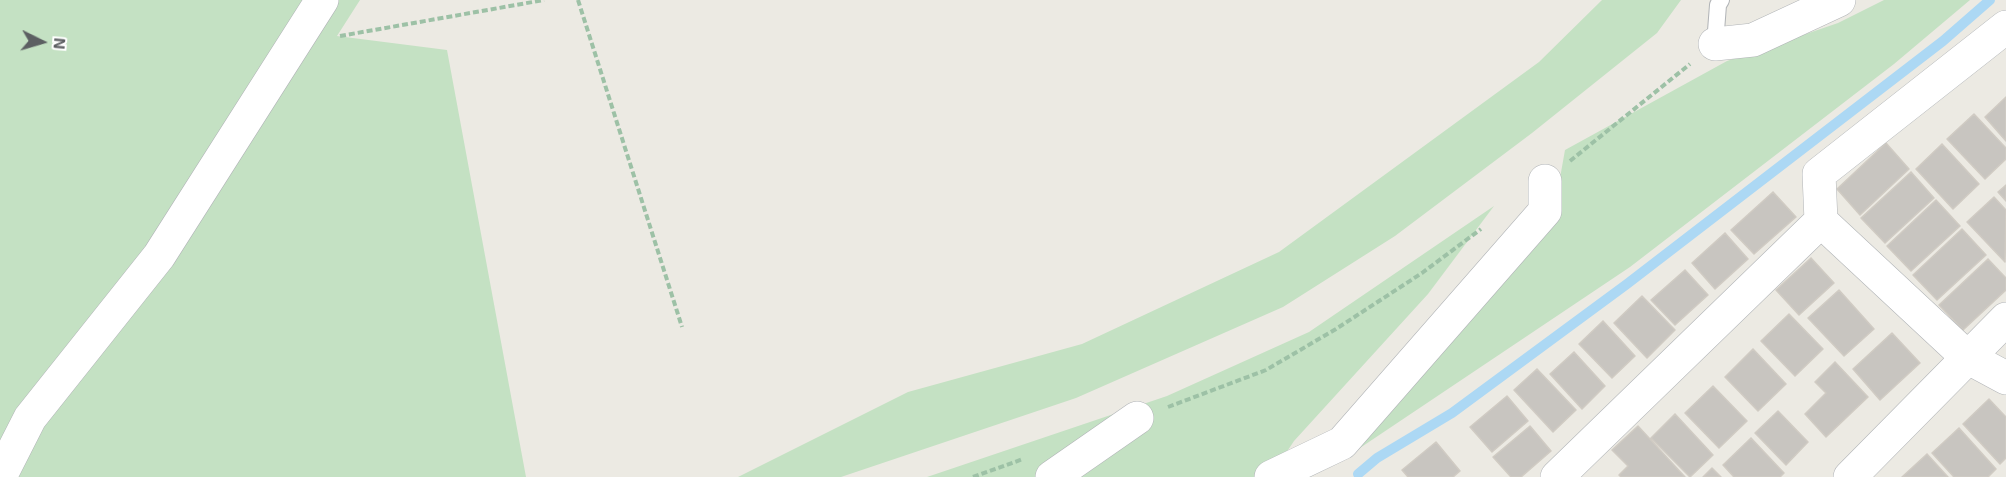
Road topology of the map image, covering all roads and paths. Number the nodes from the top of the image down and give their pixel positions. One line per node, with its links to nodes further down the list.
1 (322, 0): 7 (street)
2 (544, 0): 7 (path)
3 (578, 0): 13 (path)
4 (1721, 0): 8 (lane)
5 (1839, 0): 8 (street)
6 (2006, 27): 10 (street)
7 (294, 44): 19 (street)
8 (1715, 44): 9 (path)
9 (1545, 181): 17 (street)
10 (1821, 221): 14 (street); 22 (street)
11 (1488, 224): 16 (path)
12 (2006, 319): 14 (street)
13 (682, 327)
14 (1967, 357): 15 (street); 23 (street)
15 (2006, 378)
16 (1137, 418): 18 (street)
17 (1325, 466): 21 (street)
18 (1040, 467): 20 (path)
19 (0, 477)
20 (973, 477)
21 (1271, 477)
22 (1557, 477)
23 (1850, 477)

